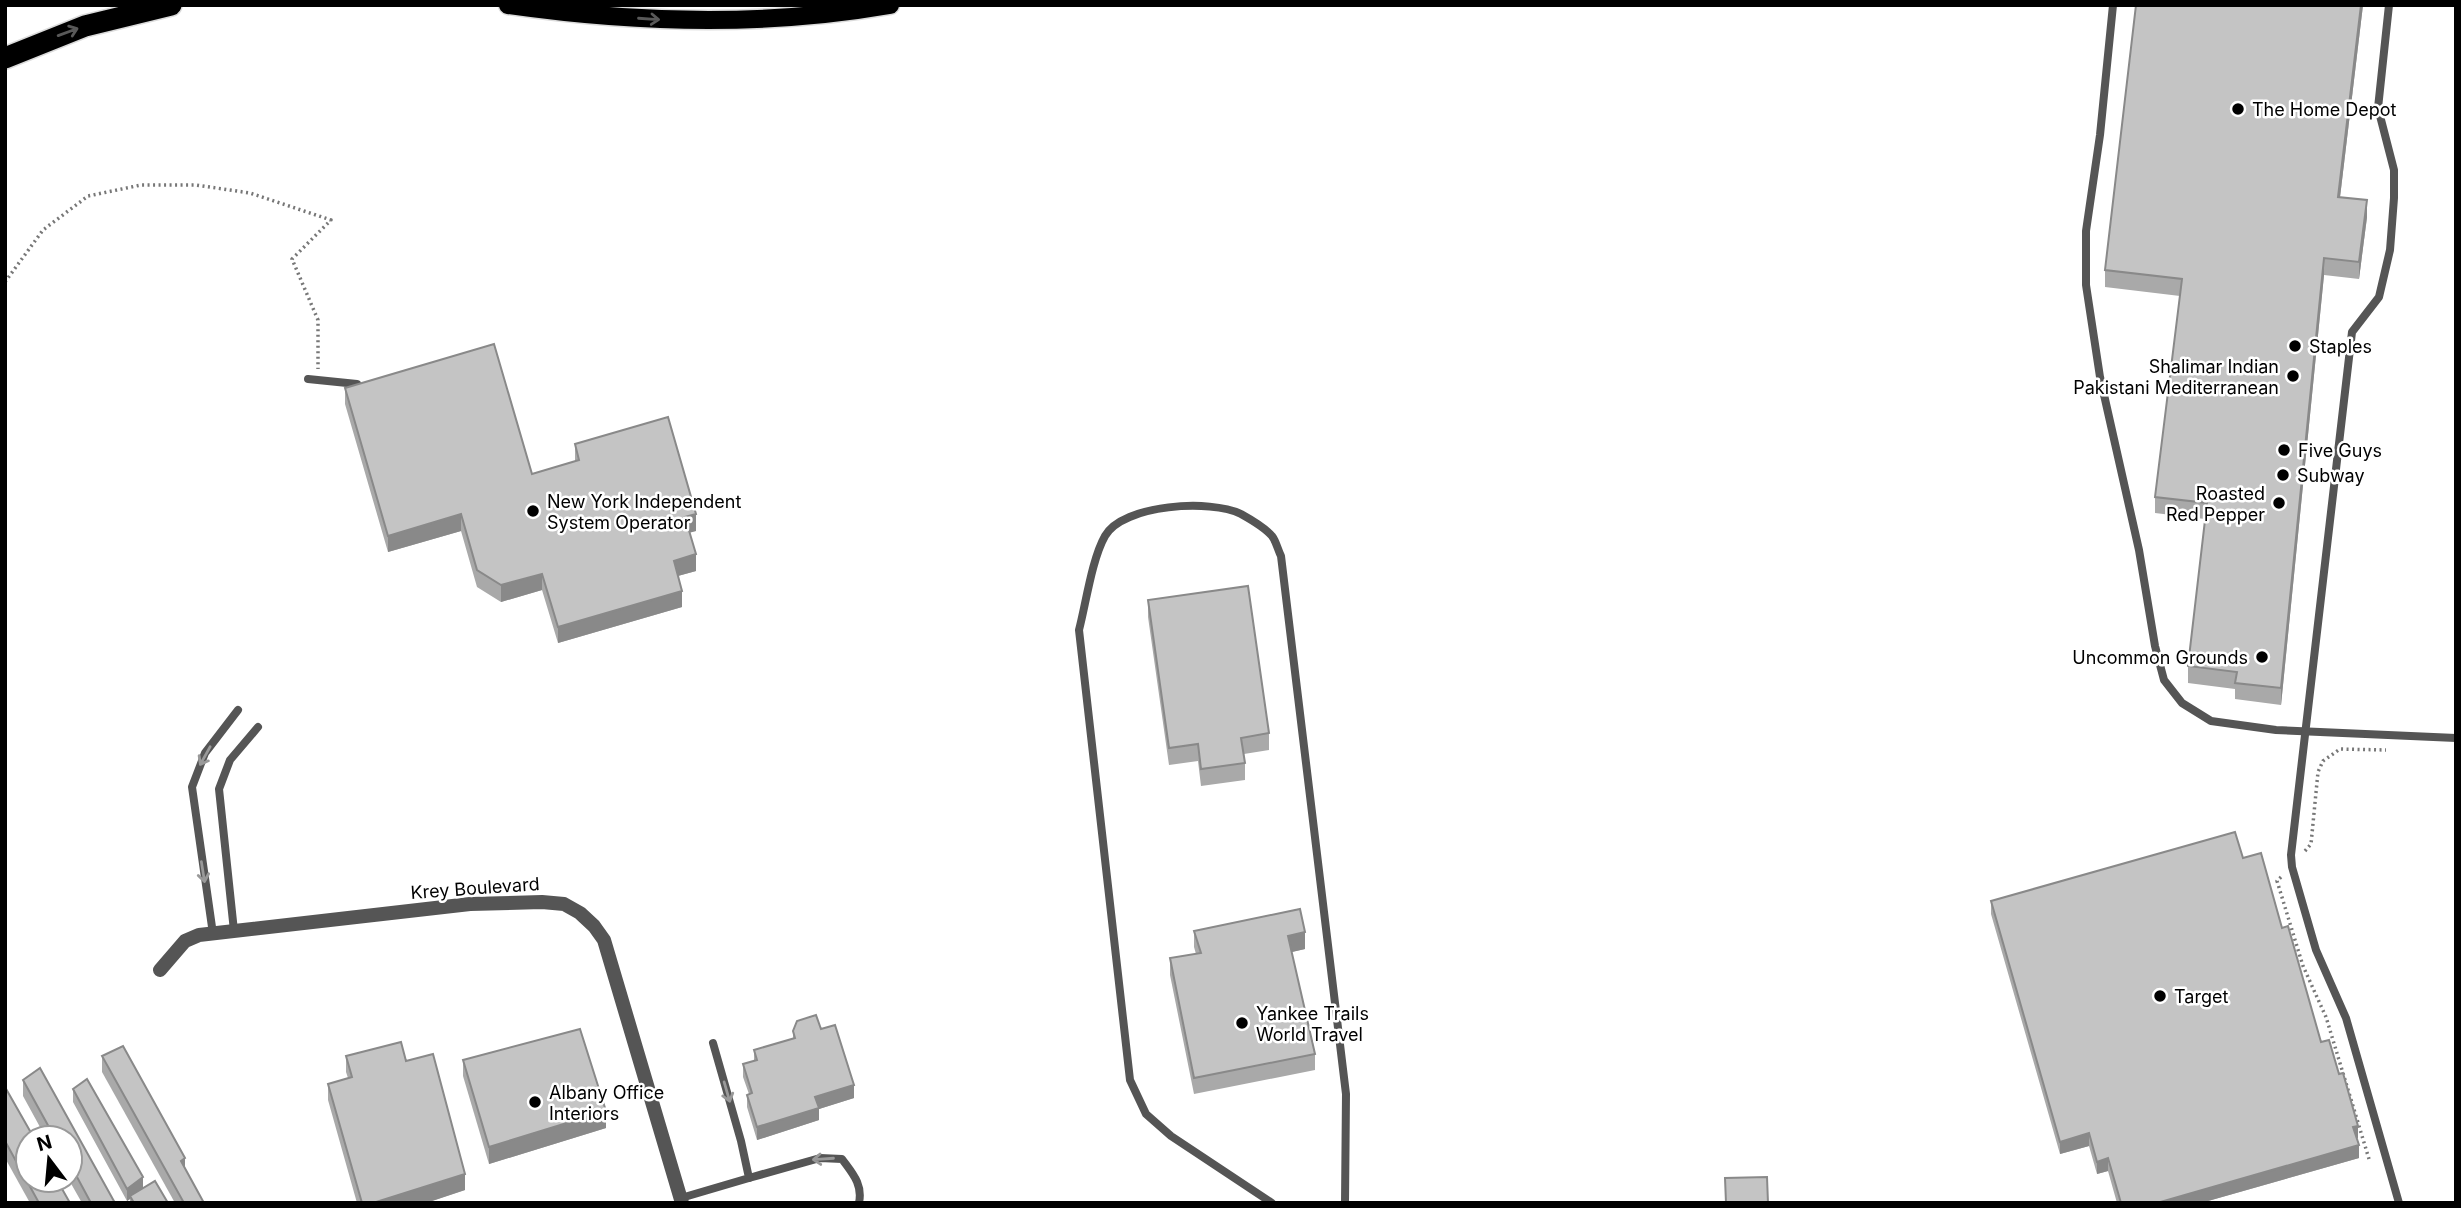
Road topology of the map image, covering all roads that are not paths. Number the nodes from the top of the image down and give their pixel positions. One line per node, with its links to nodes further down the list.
1 (171, 5): 6 (highway, one-way to 1)
2 (508, 5): 3 (main road, one-way to 3)
3 (890, 5)
4 (2113, 5): 11 (lane)
5 (2389, 5): 11 (lane)
6 (5, 58)
7 (313, 379): 8 (lane)
8 (357, 384)
9 (238, 710): 14 (lane, one-way to 14)
10 (258, 727): 13 (lane)
11 (2306, 731): 12 (lane); 22 (lane)
12 (2456, 738)
13 (234, 931): 14 (street, Krey Boulevard); 18 (street, Krey Boulevard)
14 (213, 934): 15 (street, Krey Boulevard)
15 (160, 970)
16 (713, 1043): 17 (lane, one-way to 17)
17 (749, 1178): 18 (lane); 19 (lane, one-way to 17)
18 (681, 1201)
19 (859, 1203)
20 (1272, 1203): 21 (lane)
21 (1345, 1203)
22 (2399, 1203)

